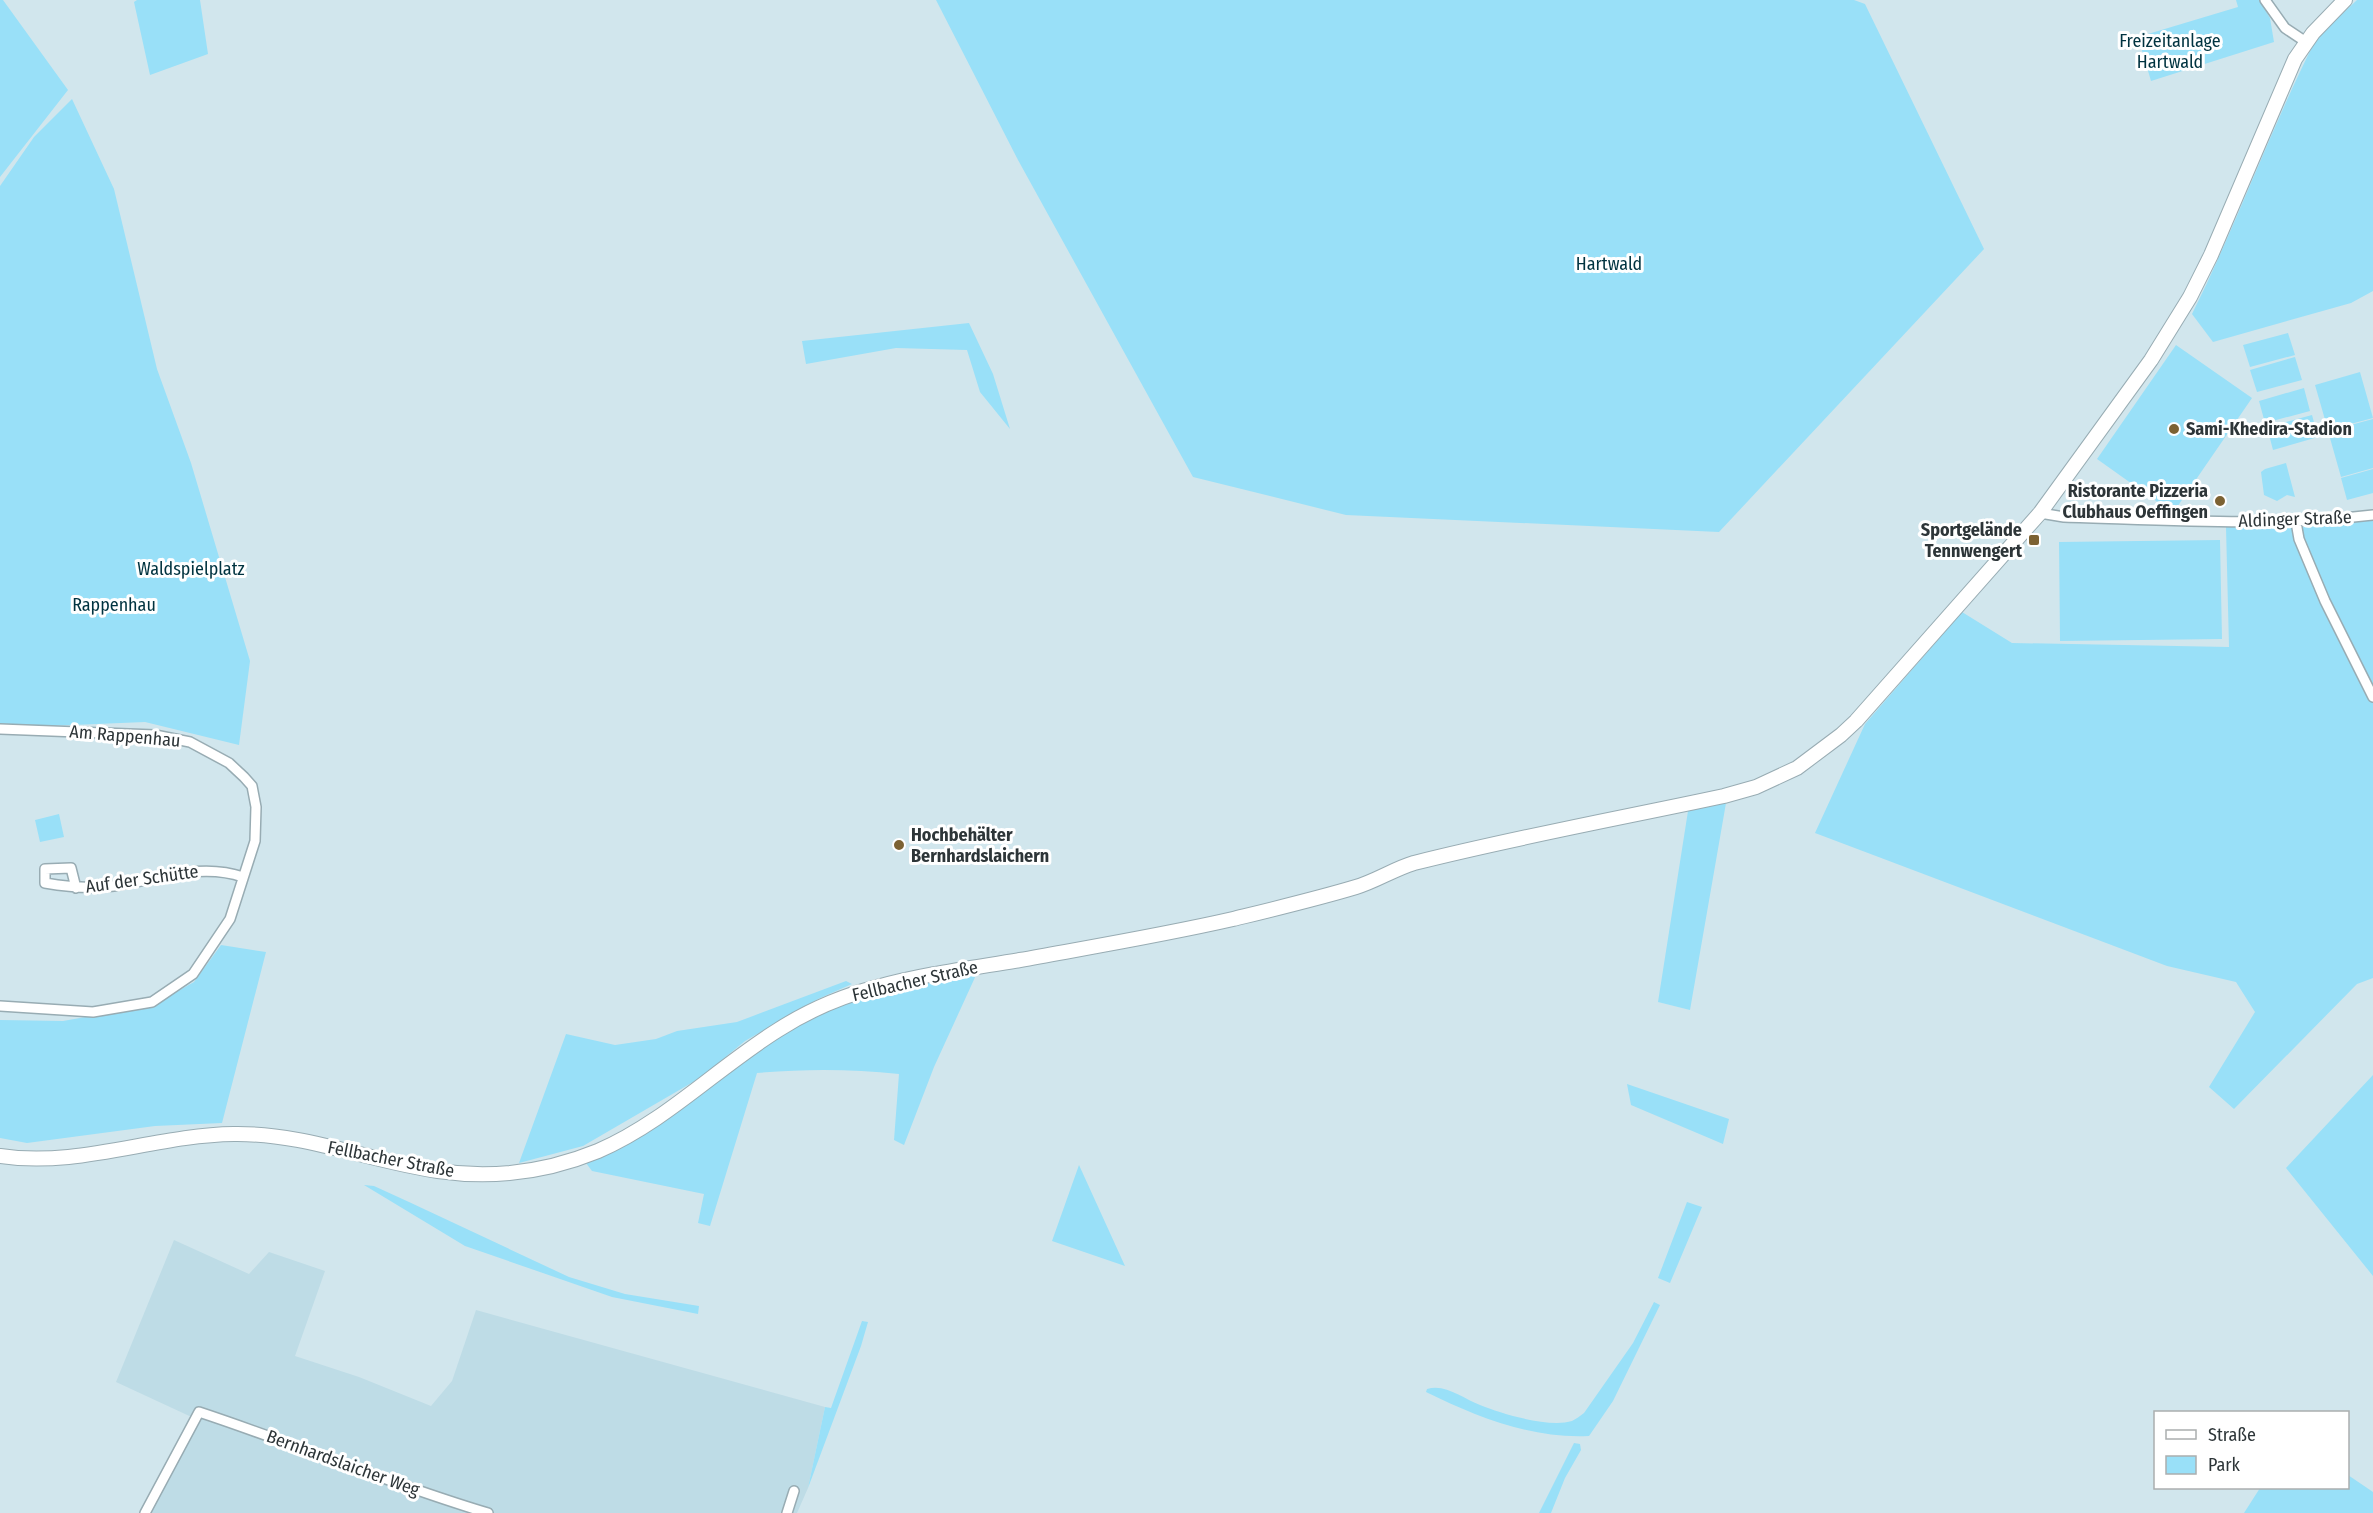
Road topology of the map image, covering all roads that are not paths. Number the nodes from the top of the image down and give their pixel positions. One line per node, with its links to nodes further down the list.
1 (2265, 0): 3 (street)
2 (2345, 0): 3 (main road, Fellbacher Straße)
3 (2306, 42): 4 (main road, Fellbacher Straße)
4 (2040, 513): 6 (street, Aldinger Straße); 12 (main road, Fellbacher Straße)
5 (2373, 515): 6 (street, Aldinger Straße)
6 (2296, 522): 7 (street)
7 (2373, 697)
8 (0, 729): 9 (street, Am Rappenhau)
9 (243, 877): 10 (street, Auf der Schütte); 11 (street, Am Rappenhau)
10 (76, 888)
11 (0, 1006)
12 (0, 1156)
13 (794, 1491): 17 (street)
14 (471, 1511): 15 (street, Bernhardslaicher Weg); 16 (street, Bernhardslaicher Weg)
15 (145, 1513)
16 (488, 1513)
17 (787, 1513)

